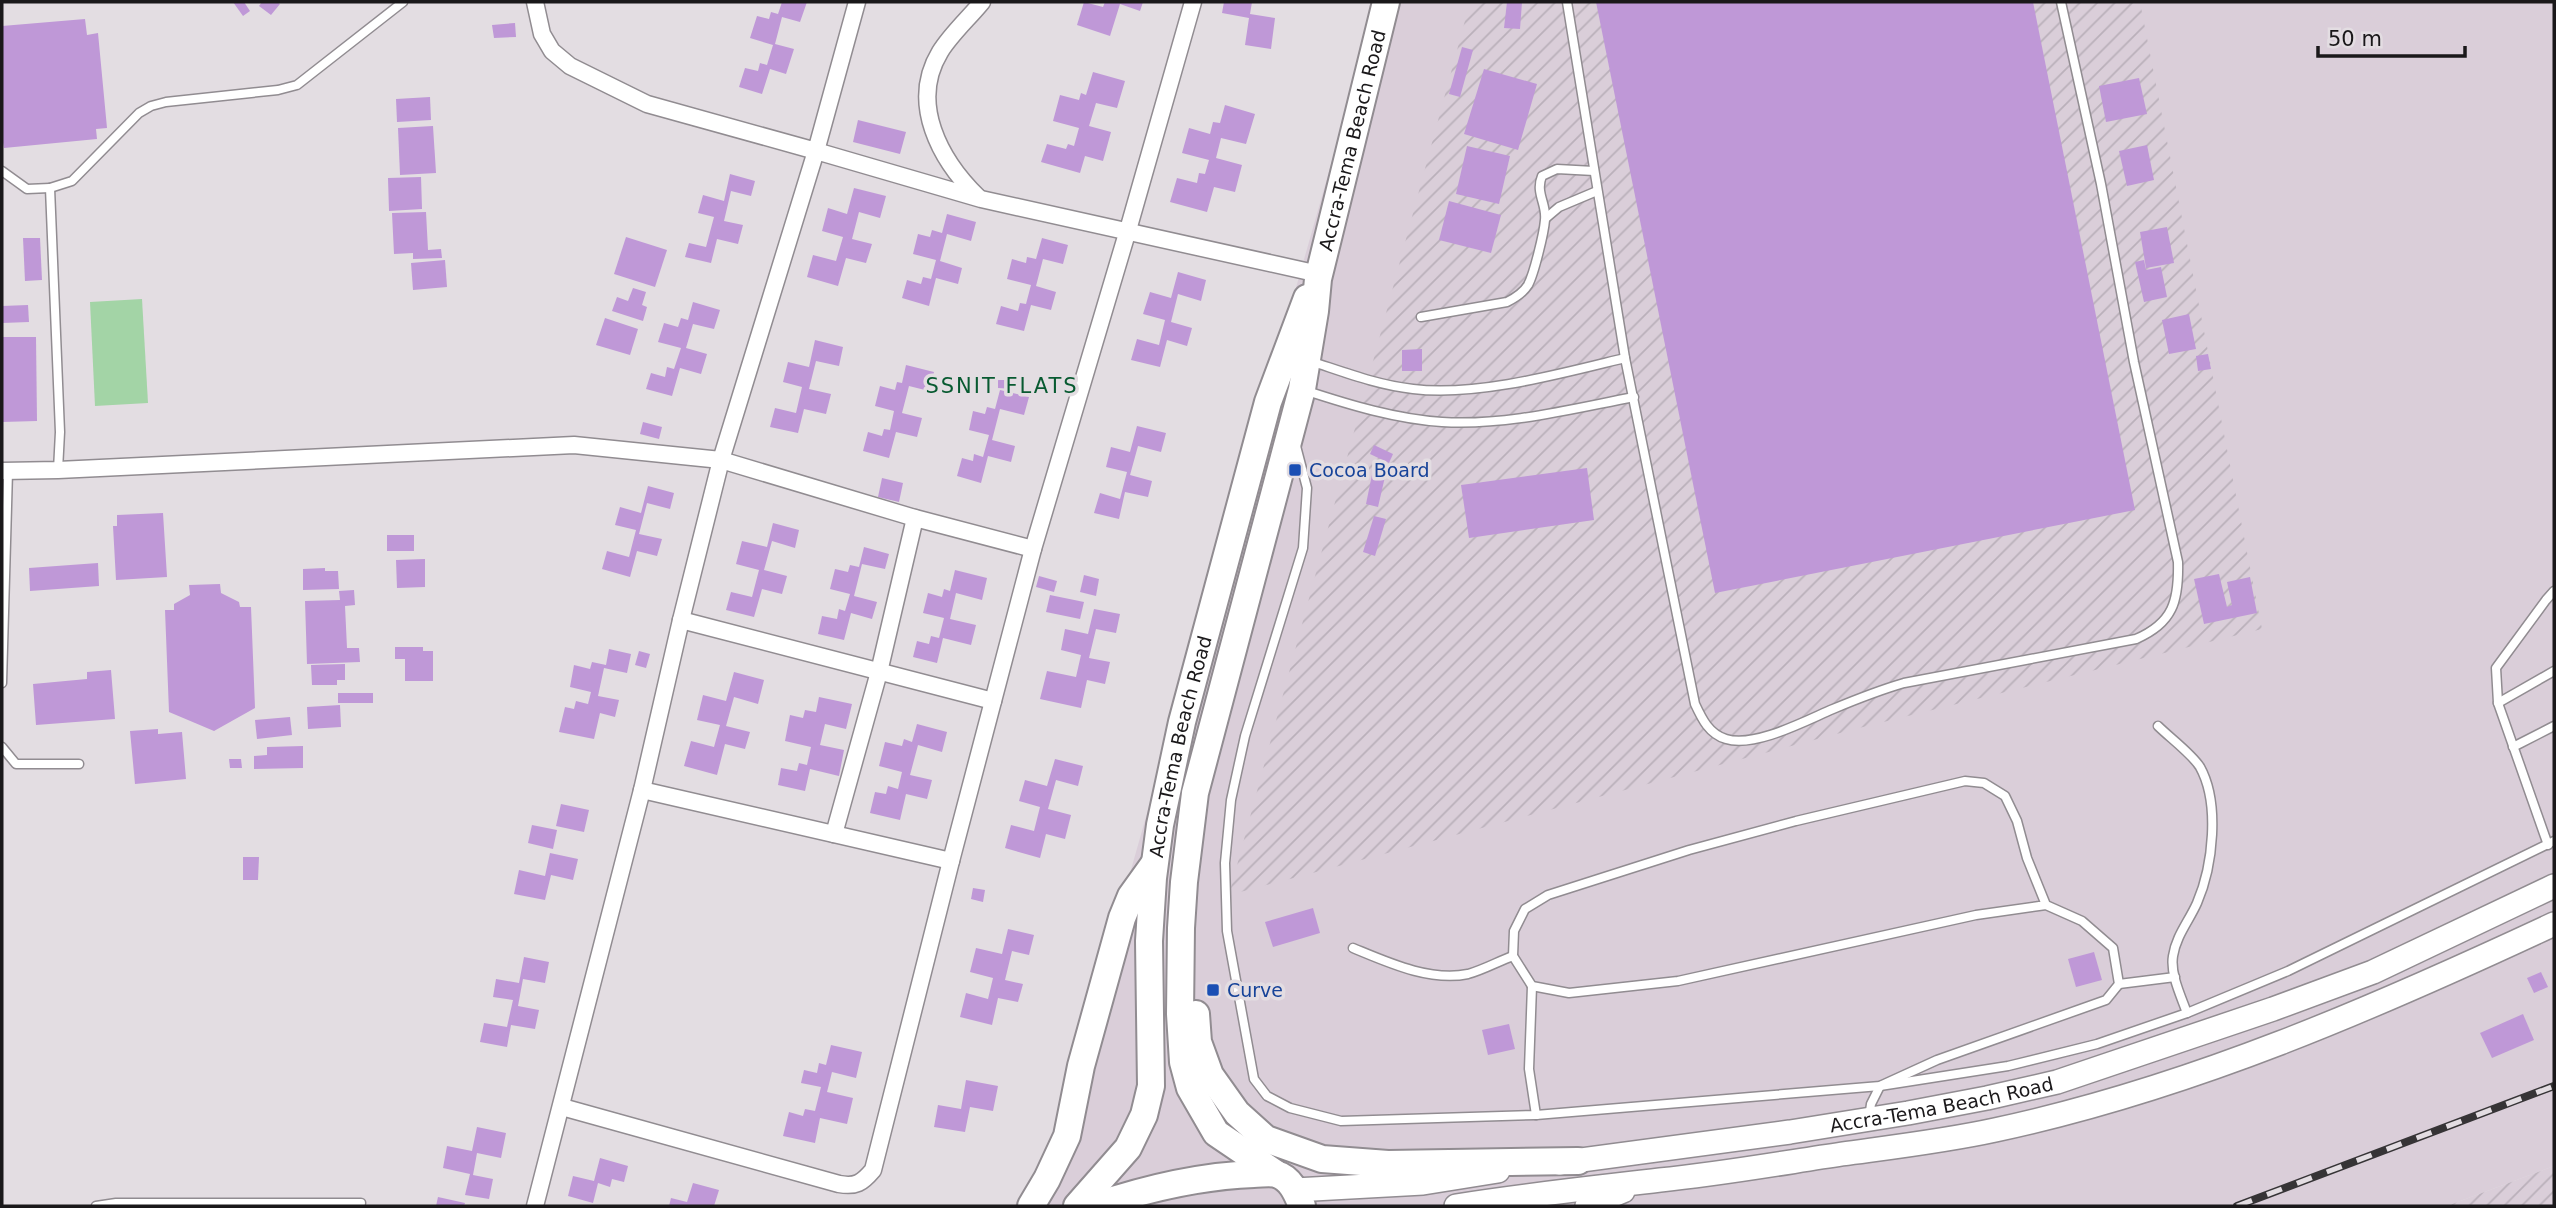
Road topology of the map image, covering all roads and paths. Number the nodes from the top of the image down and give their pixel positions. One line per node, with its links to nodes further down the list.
1 (403, 2): 12 (lane)
2 (535, 2): 9 (street)
3 (857, 2): 9 (street)
4 (982, 2): 14 (street)
5 (1193, 2): 16 (street)
6 (1386, 2): 17 (main road, Accra-Tema Beach Road)
7 (1567, 2): 11 (lane)
8 (2061, 2): 22 (lane)
9 (816, 151): 14 (street); 24 (street)
10 (2, 171): 12 (lane)
11 (1594, 171): 13 (lane); 15 (lane)
12 (50, 188): 25 (lane)
13 (1597, 191): 15 (lane); 19 (lane)
14 (981, 199): 16 (street)
15 (1546, 218): 18 (lane)
16 (1128, 230): 17 (street); 28 (street)
17 (1319, 276): 20 (main road, Accra-Tema Beach Road); 45 (main road, Accra-Tema Beach Road)
18 (1421, 317)
19 (1625, 358): 20 (lane); 22 (lane)
20 (1307, 360): 21 (main road, Accra-Tema Beach Road)
21 (1302, 389): 22 (lane); 23 (main road, Accra-Tema Beach Road)
22 (1634, 397)
23 (1291, 426): 49 (main road, Accra-Tema Beach Road); 58 (lane)
24 (720, 460): 25 (street); 27 (street); 30 (street)
25 (58, 470): 26 (street)
26 (5, 471): 33 (lane)
27 (915, 518): 28 (street); 31 (street)
28 (1033, 549): 34 (street)
29 (2554, 591): 35 (lane)
30 (681, 620): 31 (street); 41 (street)
31 (879, 671): 34 (street); 42 (street)
32 (2554, 671): 35 (lane)
33 (2, 683)
34 (993, 701): 44 (street)
35 (2498, 703): 39 (lane)
36 (2158, 726): 52 (lane)
37 (2554, 726): 39 (lane)
38 (2, 747): 40 (lane)
39 (2513, 747): 43 (lane)
40 (79, 764)
41 (642, 790): 42 (street); 57 (street)
42 (834, 834): 44 (street)
43 (2551, 843): 55 (lane)
44 (951, 861): 57 (street)
45 (1155, 862): 67 (main road); 68 (main road, Accra-Tema Beach Road)
46 (2554, 886): 59 (main road, Accra-Tema Beach Road)
47 (2046, 905): 51 (lane); 53 (lane); 54 (lane)
48 (2554, 924): 60 (main road)
49 (1181, 928): 61 (main road); 63 (main road, Accra-Tema Beach Road)
50 (1353, 947): 51 (lane)
51 (1513, 956): 54 (lane)
52 (2175, 977): 53 (lane); 55 (lane)
53 (2119, 985): 56 (lane)
54 (1532, 986): 58 (lane)
55 (2187, 1013): 56 (lane)
56 (1880, 1087): 58 (lane); 59 (lane)
57 (562, 1107): 66 (street)
58 (1536, 1115)
59 (1869, 1119): 60 (main road); 61 (main road, Accra-Tema Beach Road)
60 (1873, 1150): 62 (main road)
61 (1578, 1161): 63 (main road, Accra-Tema Beach Road)
62 (1646, 1182): 70 (main road); 71 (main road)
63 (1291, 1190): 69 (main road)
64 (361, 1203): 65 (lane)
65 (96, 1206)
66 (535, 1206)
67 (1031, 1206)
68 (1077, 1206)
69 (1095, 1206)
70 (1455, 1206)
71 (1587, 1206)

